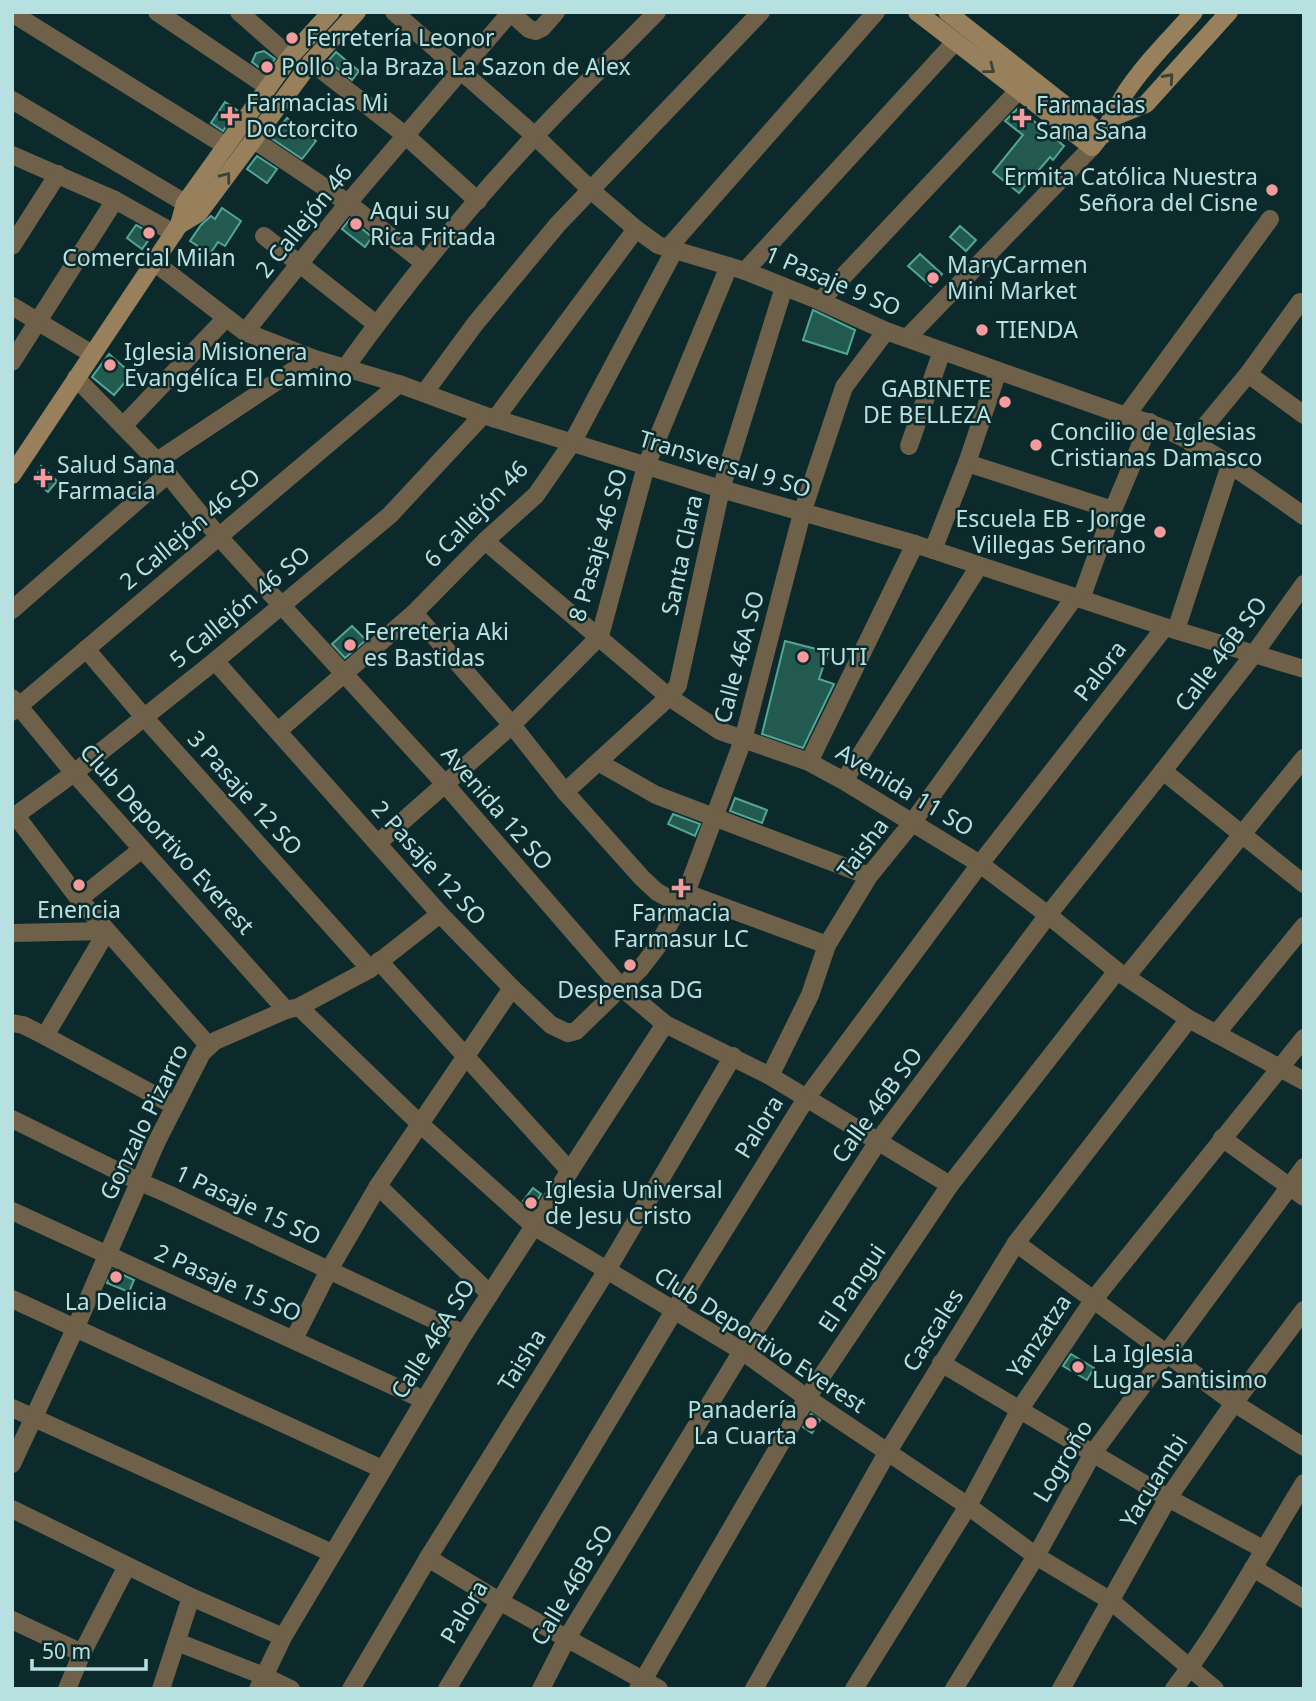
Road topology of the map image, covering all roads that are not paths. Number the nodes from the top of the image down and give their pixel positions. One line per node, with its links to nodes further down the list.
1 (158, 12): 20 (street)
2 (239, 12): 17 (street)
3 (331, 12): 17 (street)
4 (357, 12): 18 (street)
5 (394, 12): 19 (street, 1 Pasaje 9 SO)
6 (510, 12): 7 (street); 19 (street, 2 Callejón 46)
7 (556, 12)
8 (657, 12): 25 (street)
9 (761, 12): 31 (street)
10 (876, 12): 41 (street)
11 (917, 12): 16 (street)
12 (947, 12): 27 (street)
13 (1194, 12): 23 (street)
14 (1229, 12): 23 (street, one-way to 14)
15 (12, 13): 28 (street)
16 (955, 42): 21 (street, one-way to 21); 45 (street, 8 Pasaje 46 SO)
17 (290, 57): 20 (street)
18 (311, 62): 24 (street); 26 (street)
19 (460, 72): 24 (street, 2 Callejón 46); 25 (street, 1 Pasaje 9 SO)
20 (268, 87): 28 (street)
21 (1018, 91): 27 (street); 47 (street)
22 (12, 100): 34 (street)
23 (1114, 117): 27 (street)
24 (405, 135): 33 (street); 35 (street, 2 Callejón 46)
25 (535, 136): 31 (street, 1 Pasaje 9 SO); 33 (street)
26 (254, 140): 35 (street); 37 (street, one-way to 26)
27 (1097, 141): 55 (street)
28 (226, 146): 34 (street)
29 (12, 155): 30 (street)
30 (58, 174): 32 (street); 40 (street)
31 (592, 191): 38 (street, 1 Pasaje 9 SO); 65 (street)
32 (115, 200): 37 (street); 51 (street)
33 (478, 201): 44 (street)
34 (185, 203): 37 (street)
35 (348, 203): 43 (street, 2 Callejón 46); 44 (street)
36 (1270, 219): 67 (street)
37 (177, 229): 42 (street)
38 (636, 229): 41 (street, 1 Pasaje 9 SO); 68 (street, 5 Callejón 46 SO)
39 (264, 236): 43 (street)
40 (12, 246)
41 (671, 249): 45 (street, 1 Pasaje 9 SO); 71 (street, 6 Callejón 46)
42 (154, 262): 50 (street, Transversal 9 SO); 57 (street)
43 (301, 263): 52 (street); 54 (street, 2 Callejón 46)
44 (424, 263): 52 (street)
45 (737, 269): 46 (street, 1 Pasaje 9 SO); 76 (street, 8 Pasaje 46 SO)
46 (784, 286): 47 (street, 1 Pasaje 9 SO); 79 (street, Santa Clara)
47 (820, 301): 53 (street, 1 Pasaje 9 SO)
48 (1302, 303): 62 (street)
49 (12, 306): 51 (street)
50 (226, 318): 54 (street, Transversal 9 SO); 70 (street)
51 (38, 322): 57 (street); 59 (street)
52 (376, 324): 60 (street)
53 (886, 331): 55 (street, 1 Pasaje 9 SO); 81 (street, Calle 46A SO)
54 (245, 332): 58 (street, Transversal 9 SO)
55 (906, 338): 56 (street, 1 Pasaje 9 SO)
56 (942, 351): 61 (street, 1 Pasaje 9 SO); 73 (street)
57 (92, 354): 63 (street)
58 (312, 358): 60 (street, Transversal 9 SO); 77 (street)
59 (12, 362)
60 (345, 368): 64 (street, Transversal 9 SO)
61 (998, 371): 67 (street, 1 Pasaje 9 SO); 74 (street)
62 (1248, 374): 66 (street); 72 (street)
63 (76, 378): 70 (street, Avenida 12 SO); 78 (street)
64 (399, 384): 65 (street, Transversal 9 SO); 83 (street, 2 Callejón 46 SO)
65 (425, 393): 68 (street, Transversal 9 SO)
66 (1304, 415)
67 (1126, 416): 69 (street, 1 Pasaje 9 SO)
68 (489, 417): 71 (street, Transversal 9 SO); 90 (street, 5 Callejón 46 SO)
69 (1150, 422): 72 (street, 1 Pasaje 9 SO); 80 (street, Taisha)
70 (123, 426): 77 (street, Avenida 12 SO)
71 (572, 443): 76 (street, Transversal 9 SO); 84 (street, 6 Callejón 46)
72 (1191, 443): 75 (street, 1 Pasaje 9 SO)
73 (909, 446)
74 (967, 463): 80 (street); 86 (street)
75 (1230, 465): 82 (street, 1 Pasaje 9 SO); 93 (street, Palora)
76 (646, 466): 79 (street, Transversal 9 SO); 94 (street, 8 Pasaje 46 SO)
77 (163, 468): 83 (street, Avenida 12 SO); 91 (street)
78 (13, 473)
79 (720, 489): 81 (street, Transversal 9 SO); 100 (street, Santa Clara)
80 (1113, 510): 89 (street, Taisha)
81 (802, 513): 85 (street, Transversal 9 SO); 105 (street, Calle 46A SO)
82 (1304, 516)
83 (219, 537): 90 (street, Avenida 12 SO); 95 (street, 2 Callejón 46 SO)
84 (485, 541): 92 (street, 6 Callejón 46); 94 (street, Avenida 11 SO)
85 (915, 544): 86 (street, Transversal 9 SO); 108 (street)
86 (933, 550): 87 (street, Transversal 9 SO)
87 (979, 566): 89 (street, Transversal 9 SO); 111 (street)
88 (1304, 584): 96 (street, Calle 46B SO)
89 (1078, 599): 93 (street, Transversal 9 SO); 116 (street, Taisha)
90 (281, 604): 97 (street, 5 Callejón 46 SO); 99 (street, Avenida 12 SO)
91 (12, 610)
92 (414, 613): 99 (street, 6 Callejón 46); 103 (street)
93 (1170, 628): 96 (street, Transversal 9 SO); 120 (street, Palora)
94 (600, 636): 100 (street, Avenida 11 SO); 103 (street, 8 Pasaje 46 SO)
95 (86, 649): 101 (street, 2 Callejón 46 SO); 102 (street, 3 Pasaje 12 SO)
96 (1254, 654): 98 (street, Transversal 9 SO); 109 (street, Calle 46B SO)
97 (215, 661): 102 (street, 5 Callejón 46 SO); 104 (street, 2 Pasaje 12 SO)
98 (1304, 669)
99 (345, 674): 104 (street, 6 Callejón 46); 112 (street, Avenida 12 SO)
100 (668, 697): 105 (street, Avenida 11 SO); 107 (street, Santa Clara)
101 (15, 706): 110 (street, Club Deportivo Everest)
102 (144, 717): 110 (street, 5 Callejón 46 SO); 131 (street, 3 Pasaje 12 SO)
103 (512, 726): 112 (street, 8 Pasaje 46 SO); 113 (street)
104 (278, 731): 118 (street, 2 Pasaje 12 SO)
105 (743, 740): 108 (street, Avenida 11 SO); 114 (street, Calle 46A SO)
106 (1304, 758): 117 (street, El Pangui)
107 (598, 762): 113 (street, Santa Clara); 114 (street)
108 (809, 762): 111 (street, Avenida 11 SO)
109 (1163, 771): 117 (street); 126 (street, Calle 46B SO)
110 (74, 773): 115 (street, 5 Callejón 46 SO); 119 (street, Club Deportivo Everest)
111 (844, 780): 116 (street, Avenida 11 SO)
112 (445, 783): 118 (street, 8 Pasaje 46 SO); 133 (street, Avenida 12 SO)
113 (565, 792): 124 (street)
114 (716, 816): 121 (street); 124 (street, Calle 46A SO)
115 (14, 817): 123 (street)
116 (912, 822): 120 (street, Avenida 11 SO); 121 (street, Taisha)
117 (1242, 833): 122 (street); 132 (street, El Pangui)
118 (378, 842): 125 (street, 2 Pasaje 12 SO)
119 (142, 849): 123 (street); 135 (street, Club Deportivo Everest)
120 (980, 864): 126 (street, Avenida 11 SO); 148 (street, Palora)
121 (869, 876): 130 (street, Taisha)
122 (1304, 884)
123 (79, 899): 128 (street)
124 (683, 899): 130 (street); 133 (street, Calle 46A SO)
125 (440, 914): 131 (street, Gonzalo Pizarro); 134 (street, 2 Pasaje 12 SO)
126 (1048, 915): 132 (street, Avenida 11 SO); 153 (street, Calle 46B SO)
127 (1304, 926): 139 (street)
128 (107, 931): 129 (street); 140 (street); 142 (street)
129 (12, 933)
130 (827, 945): 146 (street, Taisha)
131 (374, 965): 135 (street, Gonzalo Pizarro); 143 (street, 3 Pasaje 12 SO)
132 (1122, 974): 136 (street, Avenida 11 SO); 157 (street, El Pangui)
133 (621, 987): 134 (street, 2 Pasaje 12 SO); 138 (street, Avenida 12 SO)
134 (512, 988): 143 (street)
135 (293, 1009): 142 (street, Gonzalo Pizarro); 151 (street, Club Deportivo Everest)
136 (1189, 1019): 139 (street, Avenida 11 SO); 163 (street, Cascales)
137 (12, 1023): 140 (street)
138 (665, 1024): 144 (street, Avenida 12 SO); 155 (street, Calle 46A SO)
139 (1216, 1034): 145 (street, Avenida 11 SO)
140 (45, 1036): 149 (street)
141 (1304, 1038): 145 (street, Yanzatza)
142 (208, 1045): 149 (street, Gonzalo Pizarro)
143 (465, 1055): 151 (street); 155 (street, 3 Pasaje 12 SO)
144 (733, 1056): 146 (street, Avenida 12 SO); 166 (street, Taisha)
145 (1280, 1068): 147 (street, Avenida 11 SO); 152 (street, Yanzatza)
146 (770, 1076): 148 (street, Avenida 12 SO)
147 (1304, 1081)
148 (807, 1097): 153 (street, Avenida 12 SO); 171 (street, Palora)
149 (174, 1106): 156 (street, Gonzalo Pizarro)
150 (12, 1119): 156 (street, 1 Pasaje 15 SO)
151 (419, 1123): 158 (street); 162 (street, Club Deportivo Everest)
152 (1222, 1138): 159 (street); 169 (street, Yanzatza)
153 (879, 1140): 157 (street, Avenida 12 SO); 175 (street, Calle 46B SO)
154 (1304, 1167): 159 (street, Logroño)
155 (570, 1171): 162 (street, Calle 46A SO)
156 (140, 1182): 164 (street, Gonzalo Pizarro); 165 (street, 1 Pasaje 15 SO)
157 (950, 1185): 178 (street, El Pangui)
158 (378, 1186): 165 (street); 167 (street)
159 (1289, 1187): 160 (street); 176 (street, Logroño)
160 (1304, 1197)
161 (12, 1211): 164 (street, 2 Pasaje 15 SO)
162 (535, 1227): 166 (street, Club Deportivo Everest); 167 (street, Calle 46A SO)
163 (1016, 1243): 169 (street); 177 (street, Cascales)
164 (107, 1255): 172 (street, Gonzalo Pizarro); 174 (street, 2 Pasaje 15 SO)
165 (329, 1270): 173 (street, 1 Pasaje 15 SO); 174 (street)
166 (607, 1270): 171 (street, Club Deportivo Everest); 196 (street, Taisha)
167 (490, 1294): 173 (street, Calle 46A SO)
168 (12, 1299): 172 (street)
169 (1094, 1299): 176 (street); 182 (street, Yanzatza)
170 (1304, 1310): 180 (street, Yacuambi)
171 (674, 1311): 175 (street, Club Deportivo Everest); 201 (street, Palora)
172 (75, 1329): 183 (street, Gonzalo Pizarro); 188 (street)
173 (464, 1334): 179 (street, Calle 46A SO)
174 (294, 1339): 179 (street, 2 Pasaje 15 SO)
175 (742, 1351): 178 (street, Club Deportivo Everest); 205 (street, Calle 46B SO)
176 (1168, 1352): 180 (street); 186 (street, Logroño)
177 (941, 1363): 182 (street); 185 (street, Cascales)
178 (807, 1398): 185 (street, Club Deportivo Everest); 210 (street, El Pangui)
179 (424, 1400): 188 (street, Calle 46A SO)
180 (1234, 1402): 184 (street); 190 (street, Yacuambi)
181 (12, 1408): 183 (street)
182 (1020, 1409): 186 (street); 191 (street, Yanzatza)
183 (34, 1418): 187 (street, Gonzalo Pizarro); 194 (street)
184 (1304, 1447)
185 (887, 1452): 191 (street, Club Deportivo Everest); 218 (street, Cascales)
186 (1093, 1453): 190 (street); 195 (street, Logroño)
187 (12, 1464)
188 (382, 1469): 194 (street, Calle 46A SO)
189 (1304, 1482): 193 (street)
190 (1168, 1498): 193 (street); 202 (street, Yacuambi)
191 (968, 1506): 195 (street, Club Deportivo Everest); 219 (street, Yanzatza)
192 (12, 1509): 197 (street)
193 (1264, 1549): 198 (street)
194 (332, 1553): 204 (street, Calle 46A SO)
195 (1036, 1556): 202 (street, Club Deportivo Everest); 220 (street, Logroño)
196 (428, 1558): 201 (street); 214 (street, Taisha)
197 (127, 1566): 199 (street); 207 (street)
198 (1254, 1567): 200 (street); 208 (street)
199 (191, 1597): 204 (street); 206 (street)
200 (1304, 1599)
201 (499, 1601): 205 (street); 215 (street, Palora)
202 (1111, 1601): 208 (street, Club Deportivo Everest); 221 (street, Yacuambi)
203 (12, 1620): 207 (street)
204 (283, 1637): 209 (street, Calle 46A SO)
205 (567, 1639): 210 (street); 216 (street, Calle 46B SO)
206 (177, 1642): 209 (street); 212 (street)
207 (82, 1653): 211 (street)
208 (1189, 1668): 222 (street); 223 (street, Club Deportivo Everest)
209 (261, 1682): 213 (street)
210 (640, 1684): 217 (street)
211 (67, 1689)
212 (161, 1689)
213 (290, 1689)
214 (351, 1689)
215 (447, 1689)
216 (541, 1689)
217 (659, 1689)
218 (754, 1689)
219 (854, 1689)
220 (954, 1689)
221 (1061, 1689)
222 (1174, 1689)
223 (1214, 1689)

